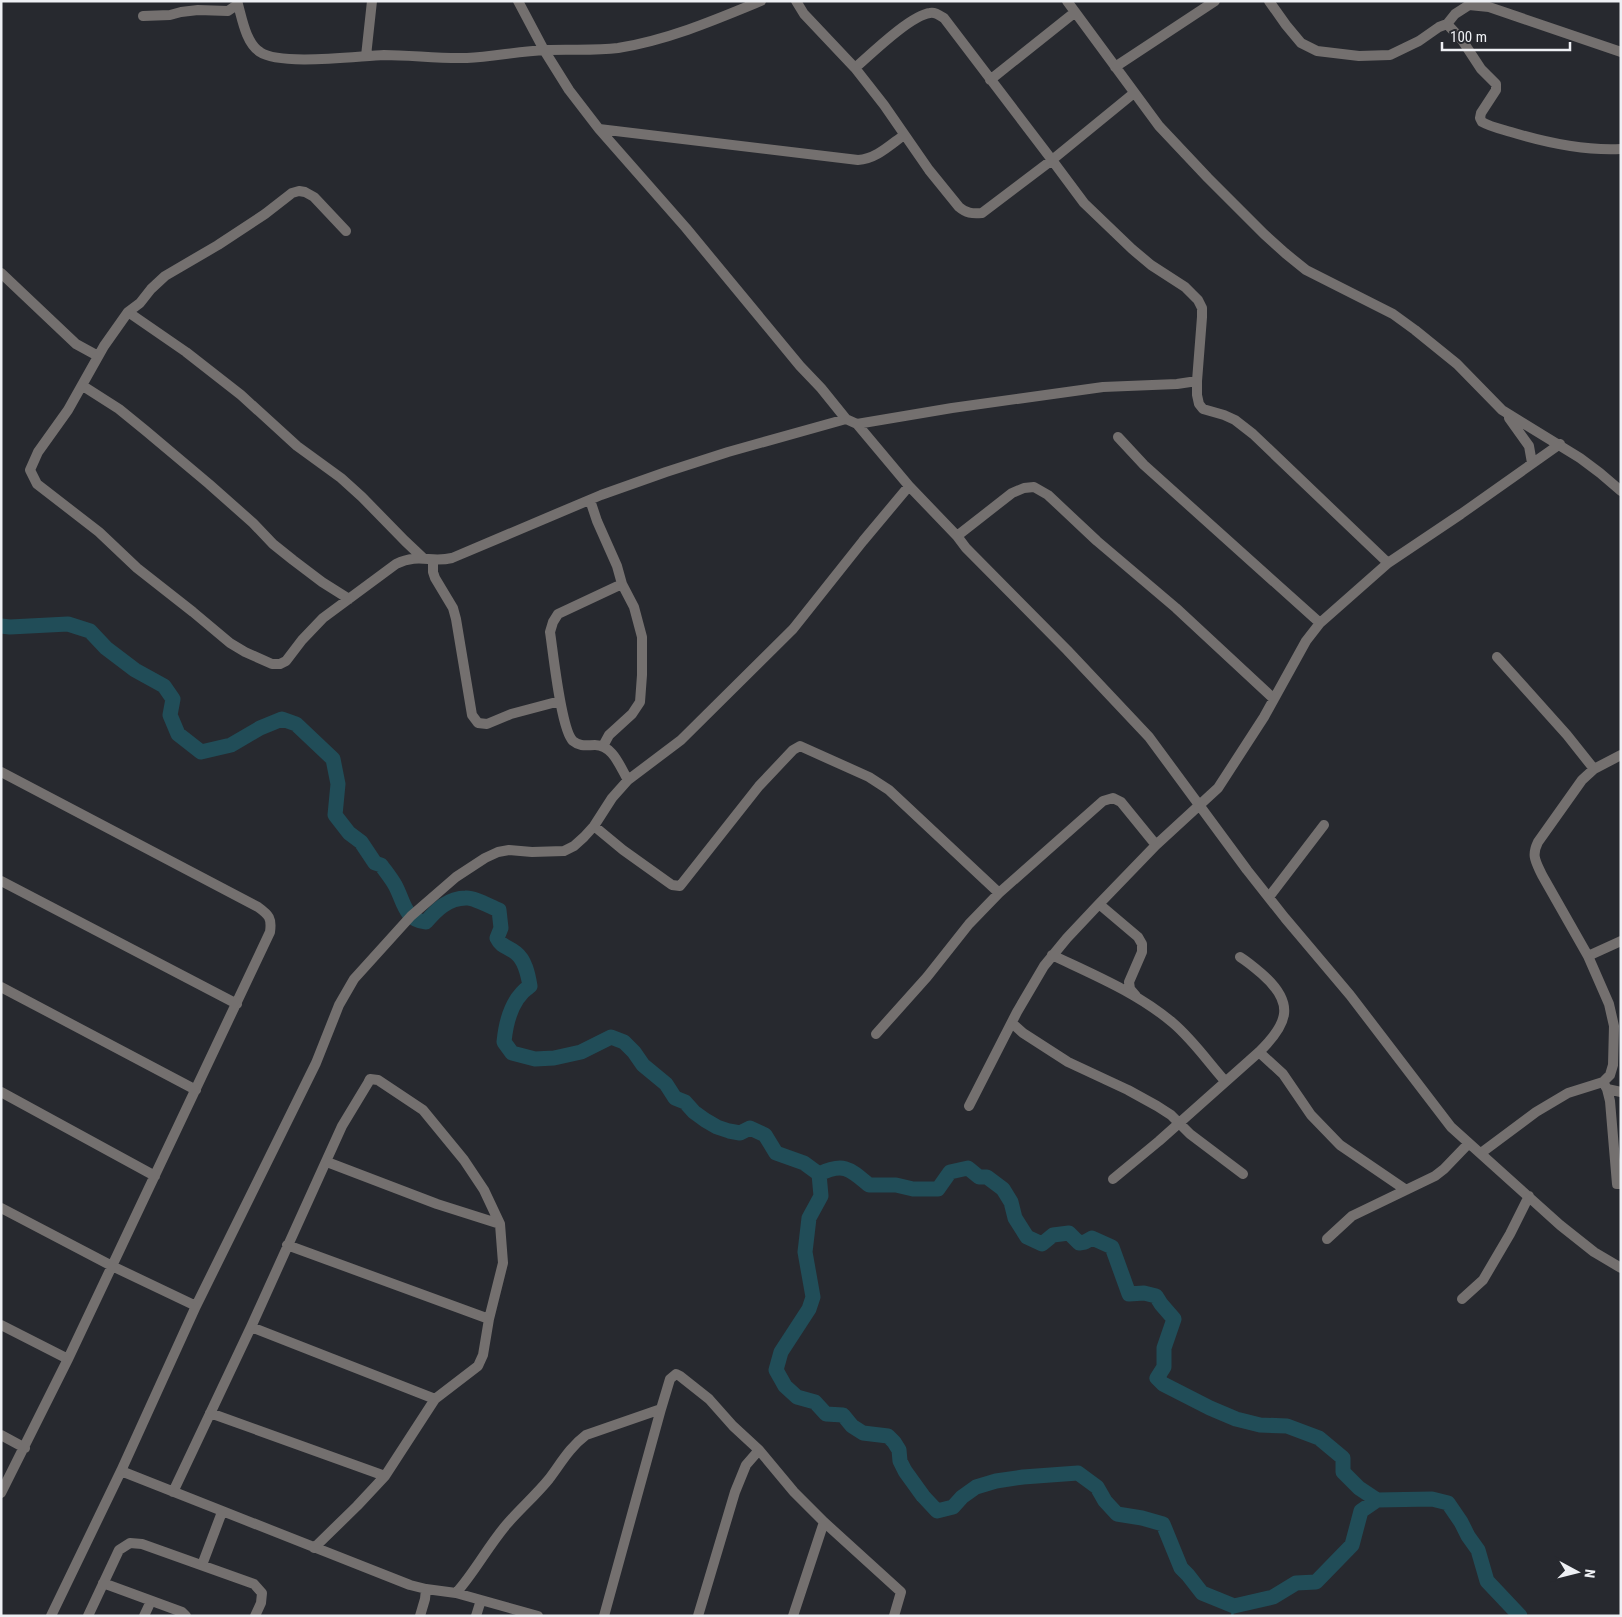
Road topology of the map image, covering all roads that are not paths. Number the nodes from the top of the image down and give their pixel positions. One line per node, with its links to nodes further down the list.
1 (372, 1): 14 (street)
2 (518, 1): 12 (street)
3 (761, 1): 12 (street)
4 (796, 1): 16 (street)
5 (1067, 1): 9 (street)
6 (1215, 1): 15 (street)
7 (1269, 1): 11 (street)
8 (238, 3): 10 (street); 14 (street)
9 (1074, 12): 15 (street); 17 (street)
10 (143, 16)
11 (1447, 24): 13 (street); 21 (street)
12 (544, 50): 14 (street); 19 (street)
13 (1621, 52)
14 (366, 56)
15 (1115, 67): 18 (street)
16 (855, 68): 17 (street); 20 (street)
17 (990, 80): 22 (street)
18 (1134, 93): 22 (street); 29 (street)
19 (599, 129): 20 (street); 30 (street)
20 (904, 135): 22 (street)
21 (1621, 149)
22 (1052, 160): 27 (street)
23 (346, 231): 25 (street)
24 (1, 273): 26 (street)
25 (128, 312): 26 (street); 39 (street)
26 (98, 356): 28 (street)
27 (1197, 380): 31 (street); 40 (street)
28 (83, 386): 42 (street); 42 (street)
29 (1502, 410): 33 (street); 34 (street)
30 (846, 418): 31 (street); 37 (street)
31 (857, 424): 35 (street)
32 (1118, 437): 43 (street)
33 (1560, 444): 34 (street); 36 (street)
34 (1532, 463): 40 (street)
35 (909, 486): 38 (street); 51 (street)
36 (1621, 491)
37 (590, 500): 39 (street); 41 (street)
38 (957, 536): 45 (street); 52 (street)
39 (428, 559): 42 (street); 46 (street)
40 (1388, 563): 43 (street)
41 (622, 584): 46 (street); 47 (street)
42 (349, 599)
43 (1320, 622): 45 (street)
44 (1497, 657): 49 (street)
45 (1274, 699): 52 (street)
46 (560, 701): 47 (street)
47 (603, 746): 51 (street)
48 (1621, 755): 49 (street)
49 (1594, 769): 62 (street)
50 (1, 772): 66 (street)
51 (628, 780): 54 (street)
52 (1198, 804): 55 (street); 58 (street)
53 (1324, 825): 58 (street)
54 (594, 826): 57 (street); 93 (street)
55 (1156, 845): 57 (street); 59 (street)
56 (1, 881): 66 (street)
57 (1000, 893): 68 (street)
58 (1269, 897): 77 (street)
59 (1099, 904): 61 (street); 65 (street)
60 (1621, 941): 62 (street)
61 (1052, 955): 65 (street); 67 (street)
62 (1588, 956): 71 (street)
63 (1240, 957): 69 (street)
64 (1, 987): 72 (street)
65 (1138, 998): 70 (street)
66 (237, 1004): 72 (street)
67 (1012, 1023): 75 (street); 76 (street)
68 (876, 1034)
69 (1259, 1052): 70 (street); 84 (street)
70 (1225, 1081): 76 (street)
71 (1605, 1086): 74 (street); 78 (street); 83 (street)
72 (196, 1090): 81 (street)
73 (1, 1092): 81 (street)
74 (1621, 1092)
75 (970, 1106)
76 (1179, 1123): 80 (street); 82 (street)
77 (1469, 1143): 78 (street); 84 (street)
78 (1481, 1153): 85 (street)
79 (328, 1162): 87 (street); 87 (street); 89 (street)
80 (1244, 1174)
81 (155, 1176): 90 (street)
82 (1113, 1179)
83 (1621, 1184)
84 (1406, 1190): 88 (street)
85 (1529, 1196): 91 (street); 92 (street)
86 (1, 1208): 90 (street)
87 (500, 1224): 94 (street)
88 (1327, 1239)
89 (287, 1245): 94 (street); 96 (street)
90 (112, 1266): 93 (street); 97 (street)
91 (1621, 1268)
92 (1462, 1299)
93 (196, 1306): 104 (street)
94 (490, 1319): 98 (street)
95 (1, 1325): 97 (street)
96 (251, 1327): 98 (street); 100 (street)
97 (68, 1359): 102 (street)
98 (435, 1400): 105 (street)
99 (661, 1409): 103 (street); 114 (street); 125 (street)
100 (210, 1413): 105 (street); 106 (street)
101 (1, 1435): 102 (street)
102 (25, 1448): 107 (street)
103 (759, 1450): 109 (street); 126 (street)
104 (121, 1471): 106 (street); 118 (street)
105 (385, 1476): 110 (street)
106 (173, 1492): 108 (street)
107 (1, 1493)
108 (222, 1512): 110 (street); 111 (street)
109 (824, 1522): 127 (street); 128 (street)
110 (314, 1548): 113 (street)
111 (202, 1565): 112 (street); 122 (street)
112 (103, 1583): 116 (street); 119 (street)
113 (426, 1589): 114 (street); 123 (street)
114 (456, 1592): 115 (street)
115 (481, 1600): 117 (street); 124 (street)
116 (151, 1601): 120 (street); 121 (street)
117 (536, 1615)
118 (51, 1616)
119 (88, 1616)
120 (144, 1616)
121 (186, 1616)
122 (255, 1616)
123 (420, 1616)
124 (476, 1616)
125 (604, 1616)
126 (698, 1616)
127 (793, 1616)
128 (894, 1616)

